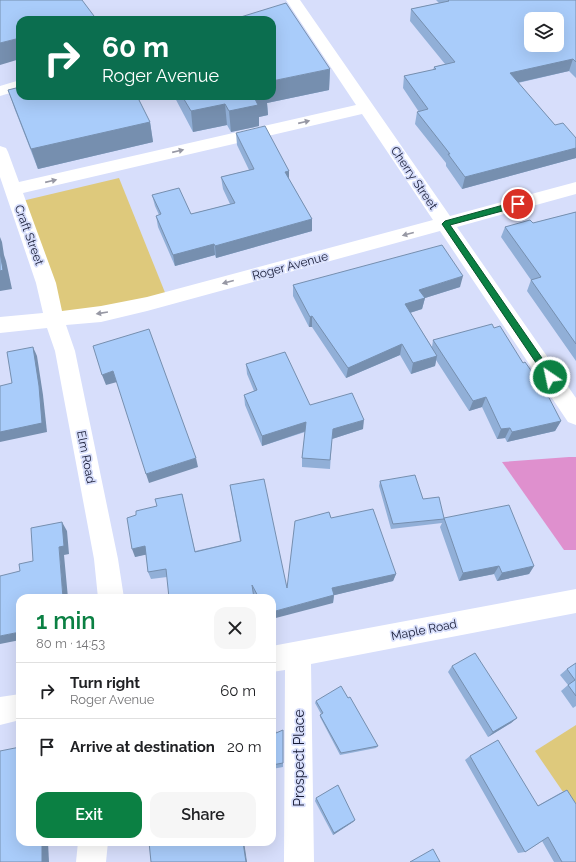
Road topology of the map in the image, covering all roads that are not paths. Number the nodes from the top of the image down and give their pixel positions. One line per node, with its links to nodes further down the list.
1 (292, 2): 4 (street, Cherry Street)
2 (16, 86): 3 (street)
3 (0, 91)
4 (366, 108): 7 (street, one-way to 4); 8 (street, Cherry Street)
5 (0, 152): 7 (street, Craft Street)
6 (576, 188): 8 (street, Roger Avenue)
7 (13, 189): 9 (street, Craft Street)
8 (445, 224): 9 (street, Roger Avenue, one-way to 9); 11 (street, Cherry Street)
9 (54, 319): 10 (street, Roger Avenue); 12 (street, Elm Road)
10 (0, 325)
11 (573, 406)
12 (110, 594)
13 (576, 601): 14 (street, Maple Road)
14 (285, 657): 19 (street, Prospect Place)
15 (16, 708): 16 (street)
16 (0, 711)
17 (93, 846): 18 (street)
18 (91, 862)
19 (299, 862)

